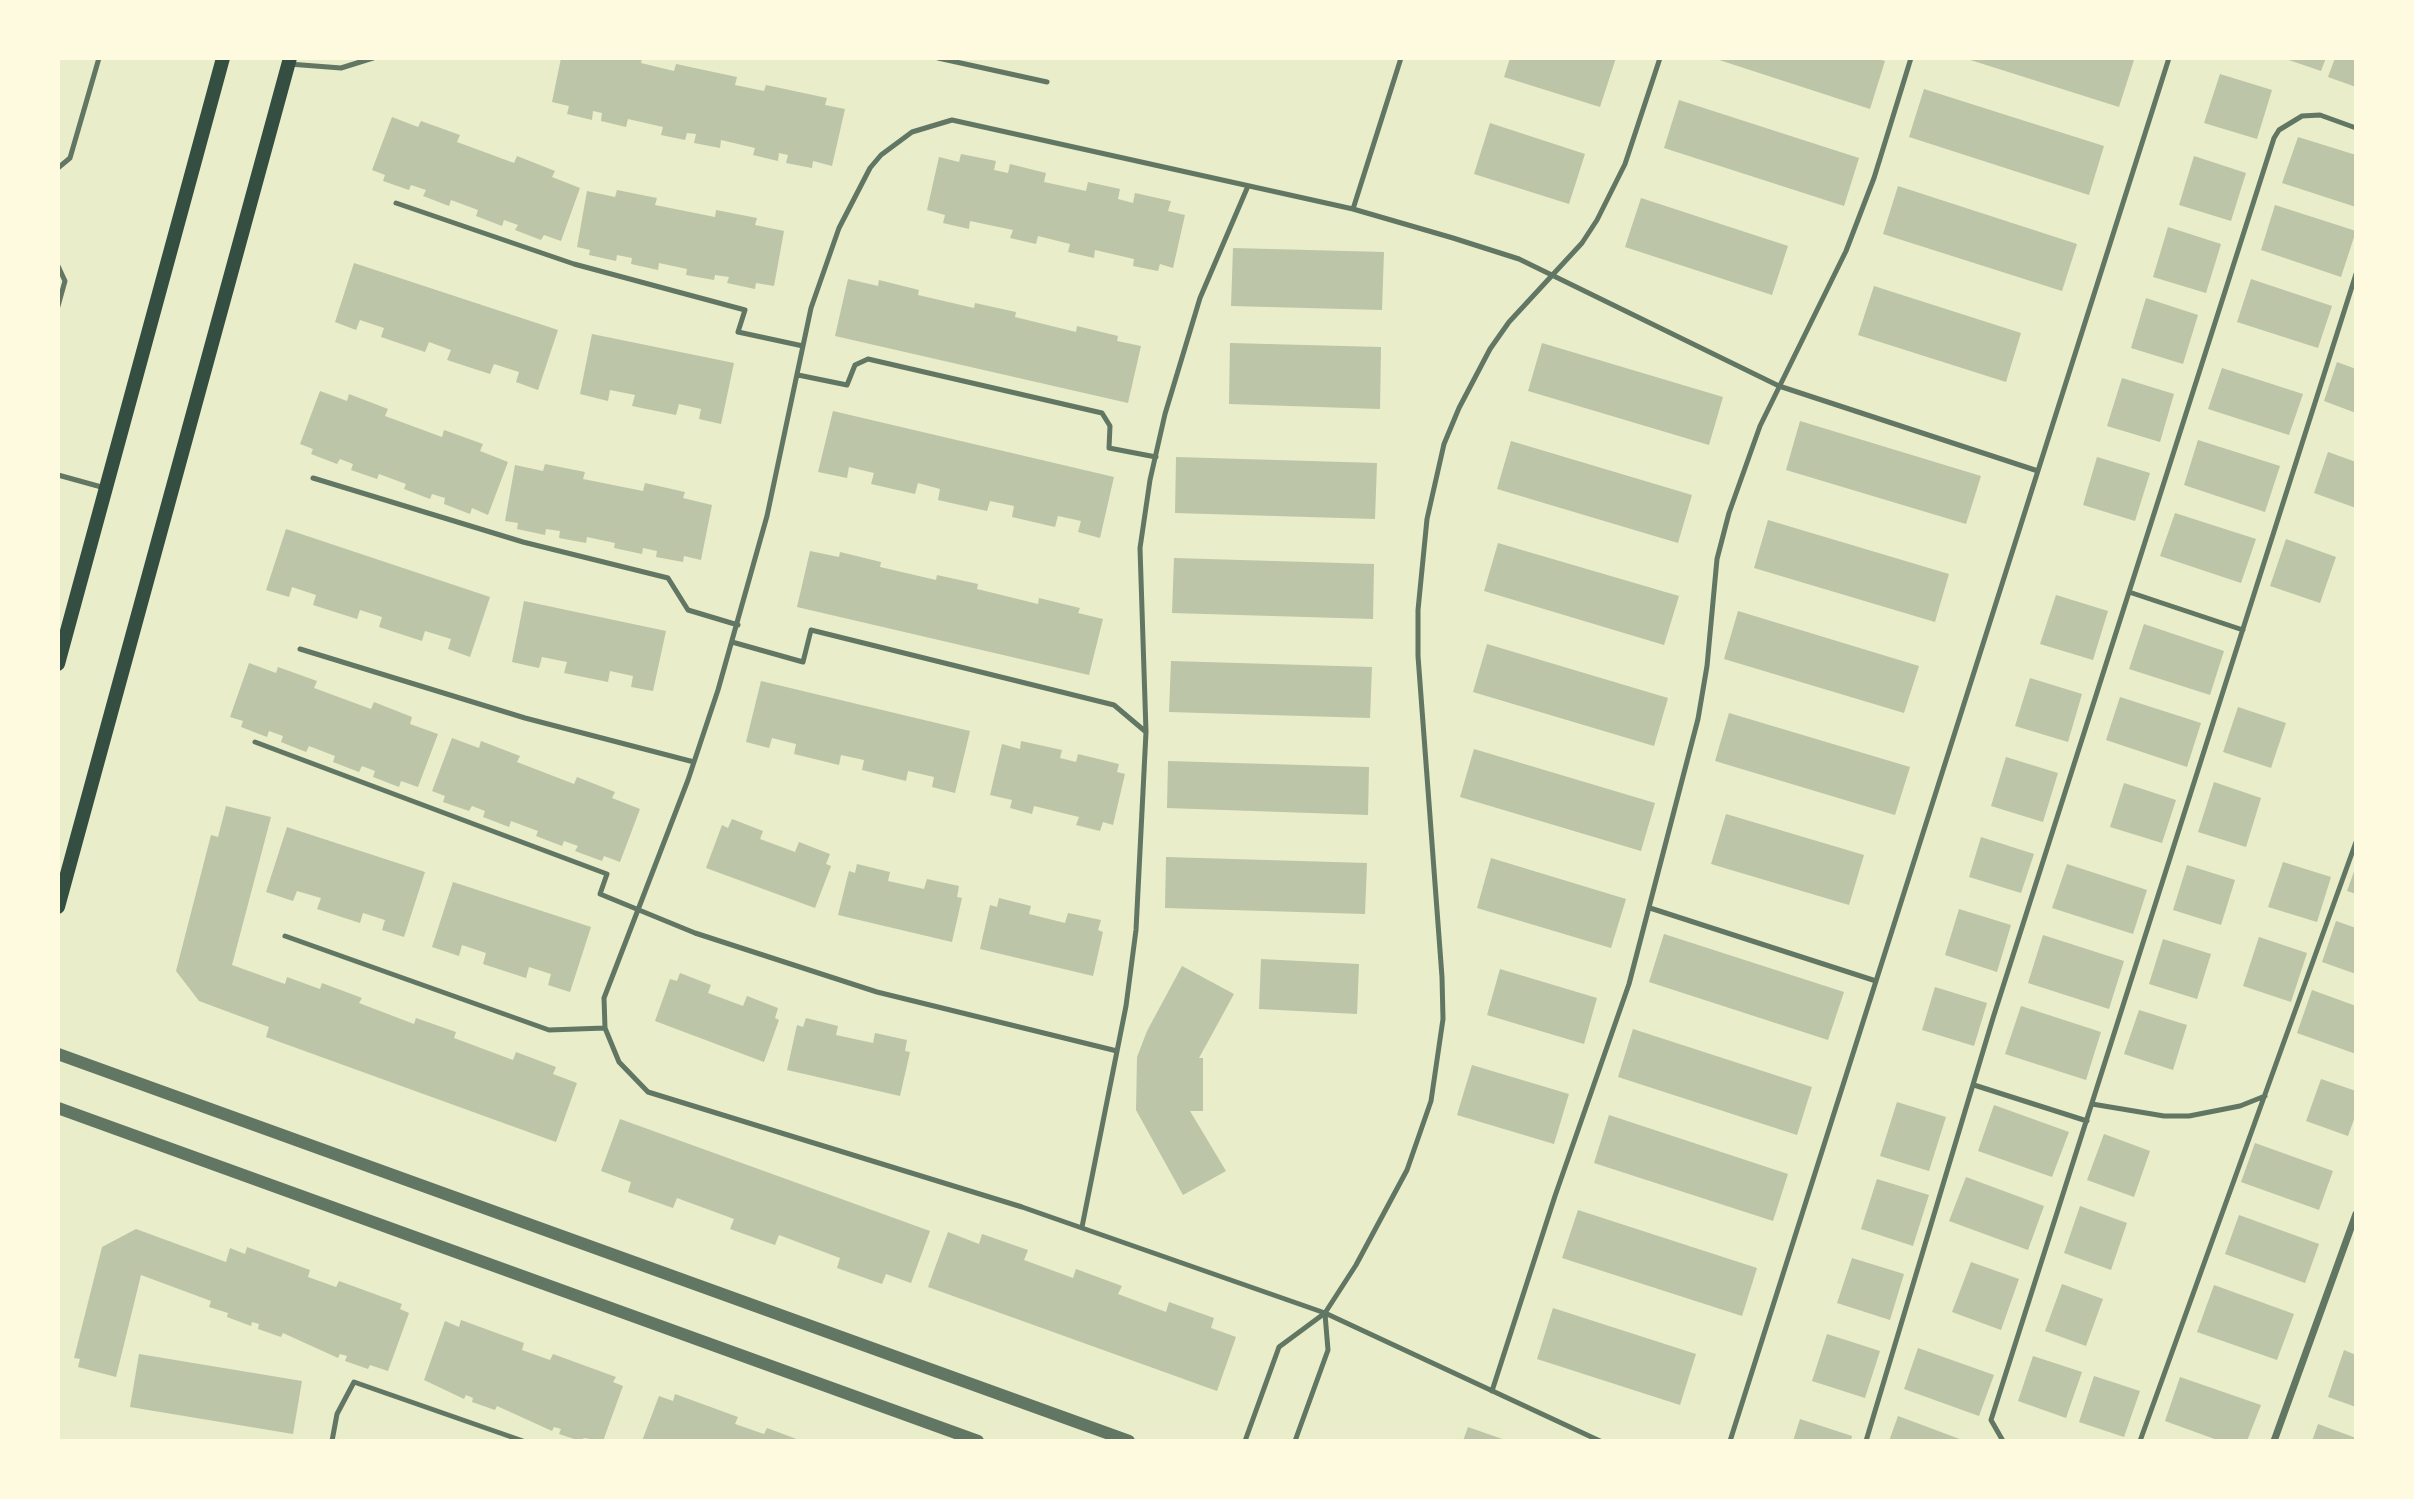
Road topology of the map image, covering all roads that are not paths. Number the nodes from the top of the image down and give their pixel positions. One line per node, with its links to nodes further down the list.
1 (99, 58): 12 (lane)
2 (223, 58): 27 (main road)
3 (373, 58): 9 (lane)
4 (938, 58): 10 (lane)
5 (1401, 58): 15 (lane)
6 (1660, 58): 18 (lane)
7 (1911, 58): 22 (lane)
8 (2169, 58): 24 (lane)
9 (290, 61): 38 (main road)
10 (1047, 82)
11 (2356, 128): 28 (lane)
12 (58, 168)
13 (1248, 186): 15 (lane); 20 (lane); 23 (lane)
14 (396, 203): 20 (lane)
15 (1353, 209): 18 (lane)
16 (58, 266): 19 (lane)
17 (2356, 274): 30 (lane)
18 (1552, 276): 22 (lane); 53 (lane)
19 (58, 306)
20 (803, 346): 21 (lane)
21 (798, 375): 23 (lane); 29 (lane)
22 (1779, 386): 24 (lane); 39 (lane)
23 (1156, 457): 34 (lane)
24 (2038, 471): 42 (lane)
25 (58, 475): 27 (lane)
26 (313, 478): 29 (lane)
27 (106, 489): 33 (main road)
28 (2129, 592): 30 (lane); 46 (lane)
29 (738, 625): 31 (lane)
30 (2243, 630): 48 (lane)
31 (733, 642): 34 (lane); 36 (lane)
32 (300, 649): 36 (lane)
33 (58, 664)
34 (1146, 732): 44 (lane)
35 (255, 742): 40 (lane)
36 (694, 762): 40 (lane)
37 (2356, 842): 47 (lane)
38 (58, 908)
39 (1650, 908): 42 (lane); 54 (lane)
40 (638, 910): 43 (lane); 44 (lane)
41 (285, 936): 43 (lane)
42 (1876, 981): 62 (lane)
43 (605, 1028): 52 (lane)
44 (1117, 1051): 52 (lane)
45 (58, 1054): 58 (street)
46 (1974, 1084): 50 (lane); 63 (lane)
47 (2265, 1096): 48 (lane); 65 (lane)
48 (2092, 1104): 50 (lane)
49 (58, 1108): 57 (street)
50 (2087, 1121): 64 (lane)
51 (2356, 1214): 66 (street)
52 (1082, 1227): 53 (lane)
53 (1325, 1313): 54 (lane); 59 (lane); 60 (lane)
54 (1492, 1391): 61 (lane)
55 (332, 1441): 56 (lane)
56 (523, 1441)
57 (978, 1441)
58 (1129, 1441)
59 (1245, 1441)
60 (1295, 1441)
61 (1600, 1441)
62 (1730, 1441)
63 (1866, 1441)
64 (2003, 1441)
65 (2140, 1441)
66 (2274, 1441)

